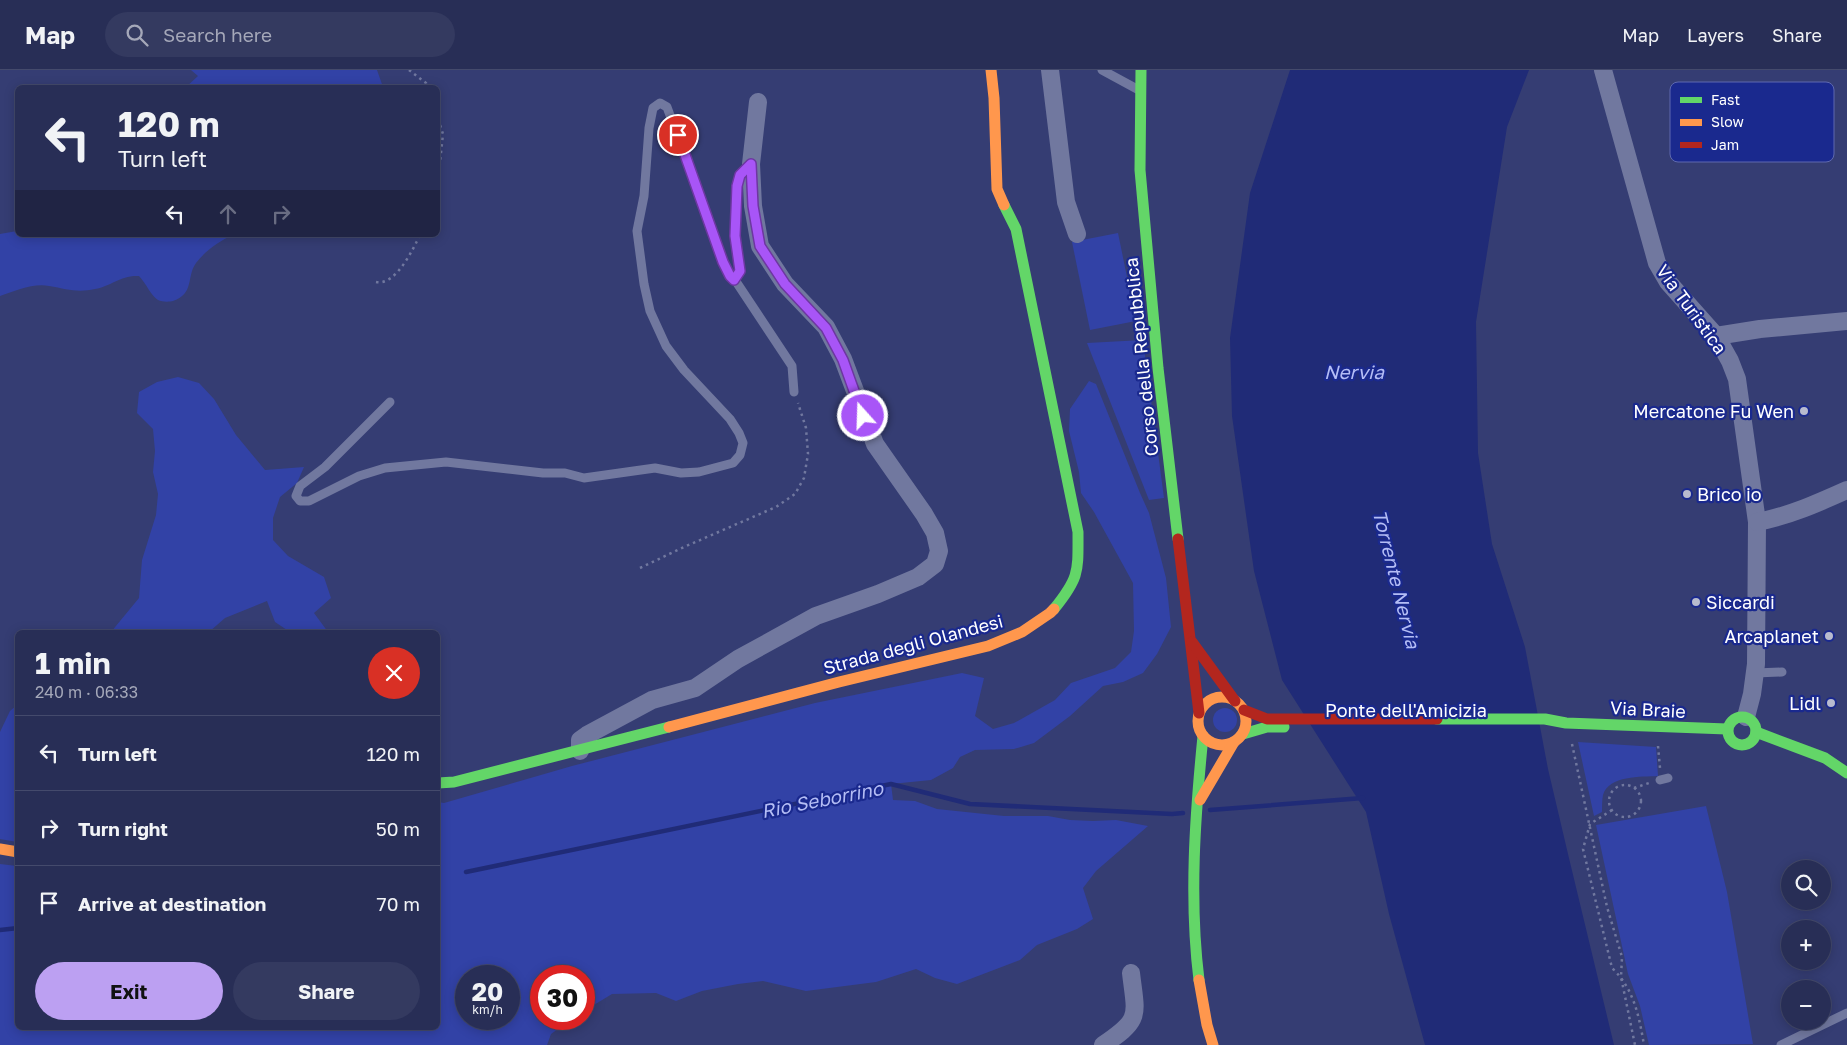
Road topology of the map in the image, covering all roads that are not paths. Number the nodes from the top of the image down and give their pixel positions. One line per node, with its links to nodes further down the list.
1 (991, 70): 31 (main road, Strada degli Olandesi)
2 (1050, 70): 9 (street)
3 (1102, 70): 6 (lane)
4 (1141, 70): 6 (main road, Corso della Repubblica)
5 (1603, 70): 12 (street, Via Turistica)
6 (1141, 90): 17 (main road, Corso della Repubblica)
7 (758, 102): 8 (street)
8 (751, 164): 10 (lane); 31 (street)
9 (1077, 234)
10 (734, 280): 13 (lane); 14 (lane)
11 (1847, 321): 12 (street)
12 (1716, 336): 16 (street, Via Turistica)
13 (794, 392)
14 (390, 402)
15 (1847, 490): 16 (street)
16 (1757, 522): 19 (street, Via Turistica)
17 (1190, 640): 20 (main road, Corso della Repubblica); 22 (main road, Corso della Repubblica)
18 (1782, 672): 19 (lane)
19 (1755, 673): 23 (street, Via Turistica)
20 (1235, 701): 21 (main road); 22 (main road)
21 (1244, 710): 24 (main road); 28 (main road)
22 (1199, 713): 29 (main road)
23 (1746, 717): 26 (main road); 27 (main road)
24 (1267, 723): 25 (main road, Ponte dell'Amicizia); 28 (main road)
25 (1545, 724): 26 (main road, Via Braie)
26 (1727, 729): 27 (main road)
27 (1756, 732): 32 (main road)
28 (1243, 734): 30 (main road)
29 (1203, 736): 30 (main road); 34 (main road)
30 (1234, 742): 34 (main road)
31 (580, 751): 33 (main road, Strada degli Olandesi)
32 (1847, 774)
33 (440, 783)
34 (1196, 806): 40 (main road)
35 (0, 849): 36 (main road)
36 (15, 852)
37 (1131, 973): 39 (street)
38 (1847, 1013): 41 (lane)
39 (1103, 1045)
40 (1213, 1045)
41 (1781, 1045)

